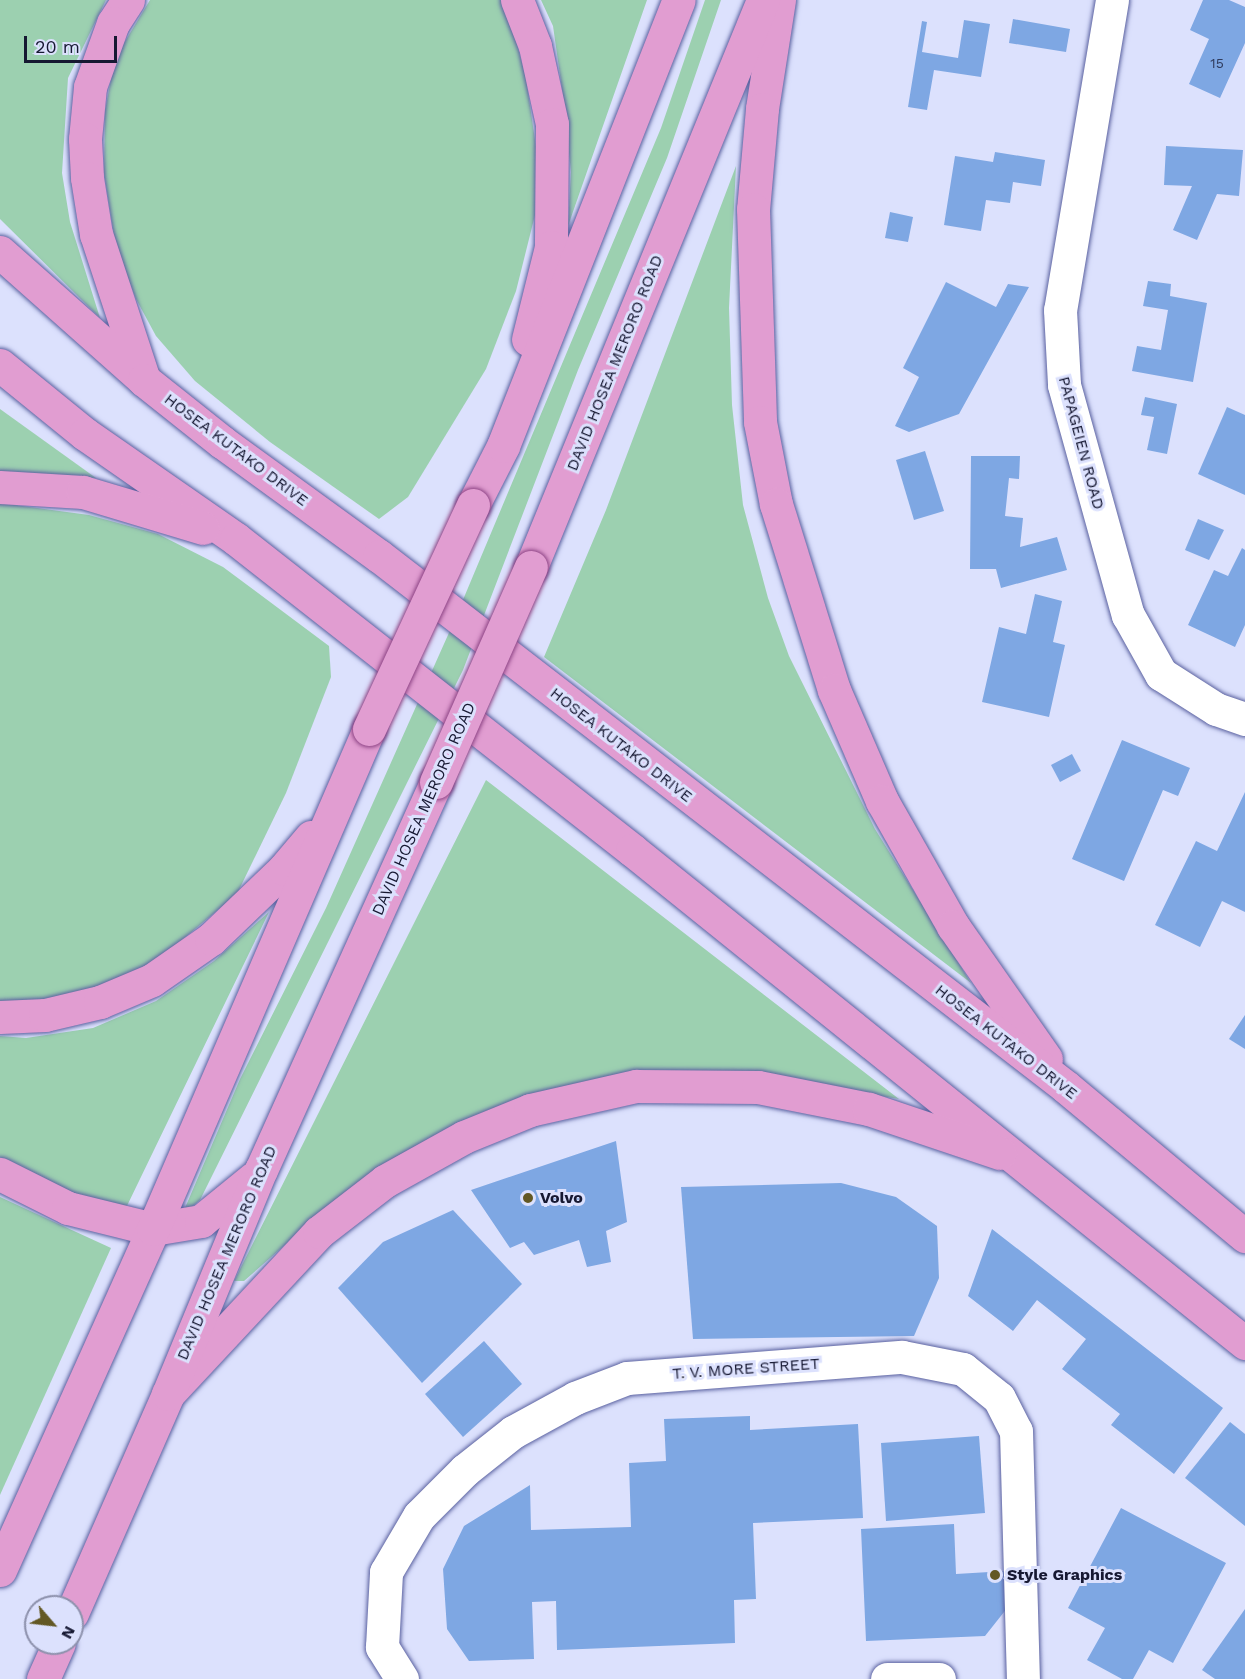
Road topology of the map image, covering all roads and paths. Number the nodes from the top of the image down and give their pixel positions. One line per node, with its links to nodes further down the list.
1 (128, 0): 9 (main road)
2 (517, 0): 10 (main road)
3 (679, 0): 10 (main road)
4 (763, 0): 18 (main road, DAVID HOSEA MERORO ROAD, bridge)
5 (779, 0): 16 (main road)
6 (1112, 0): 13 (street, PAPAGEIEN ROAD)
7 (0, 252): 9 (main road, HOSEA KUTAKO DRIVE)
8 (0, 365): 12 (main road)
9 (144, 380): 16 (main road, HOSEA KUTAKO DRIVE)
10 (503, 446): 14 (main road, bridge)
11 (0, 487): 12 (main road)
12 (236, 539): 17 (main road)
13 (1245, 719)
14 (335, 808): 15 (main road); 20 (main road)
15 (0, 1017)
16 (1066, 1087): 21 (main road, HOSEA KUTAKO DRIVE)
17 (1016, 1158): 22 (main road); 23 (main road)
18 (261, 1170): 20 (main road); 23 (main road, DAVID HOSEA MERORO ROAD)
19 (0, 1174): 20 (main road)
20 (153, 1229): 24 (main road)
21 (1245, 1236)
22 (1245, 1342)
23 (168, 1394): 25 (main road, DAVID HOSEA MERORO ROAD)
24 (0, 1570)
25 (80, 1595)
26 (54, 1655): 27 (main road)
27 (43, 1679)
28 (402, 1679): 31 (street, T. V. MORE STREET)
29 (887, 1679): 30 (street)
30 (939, 1679)
31 (1023, 1679)

